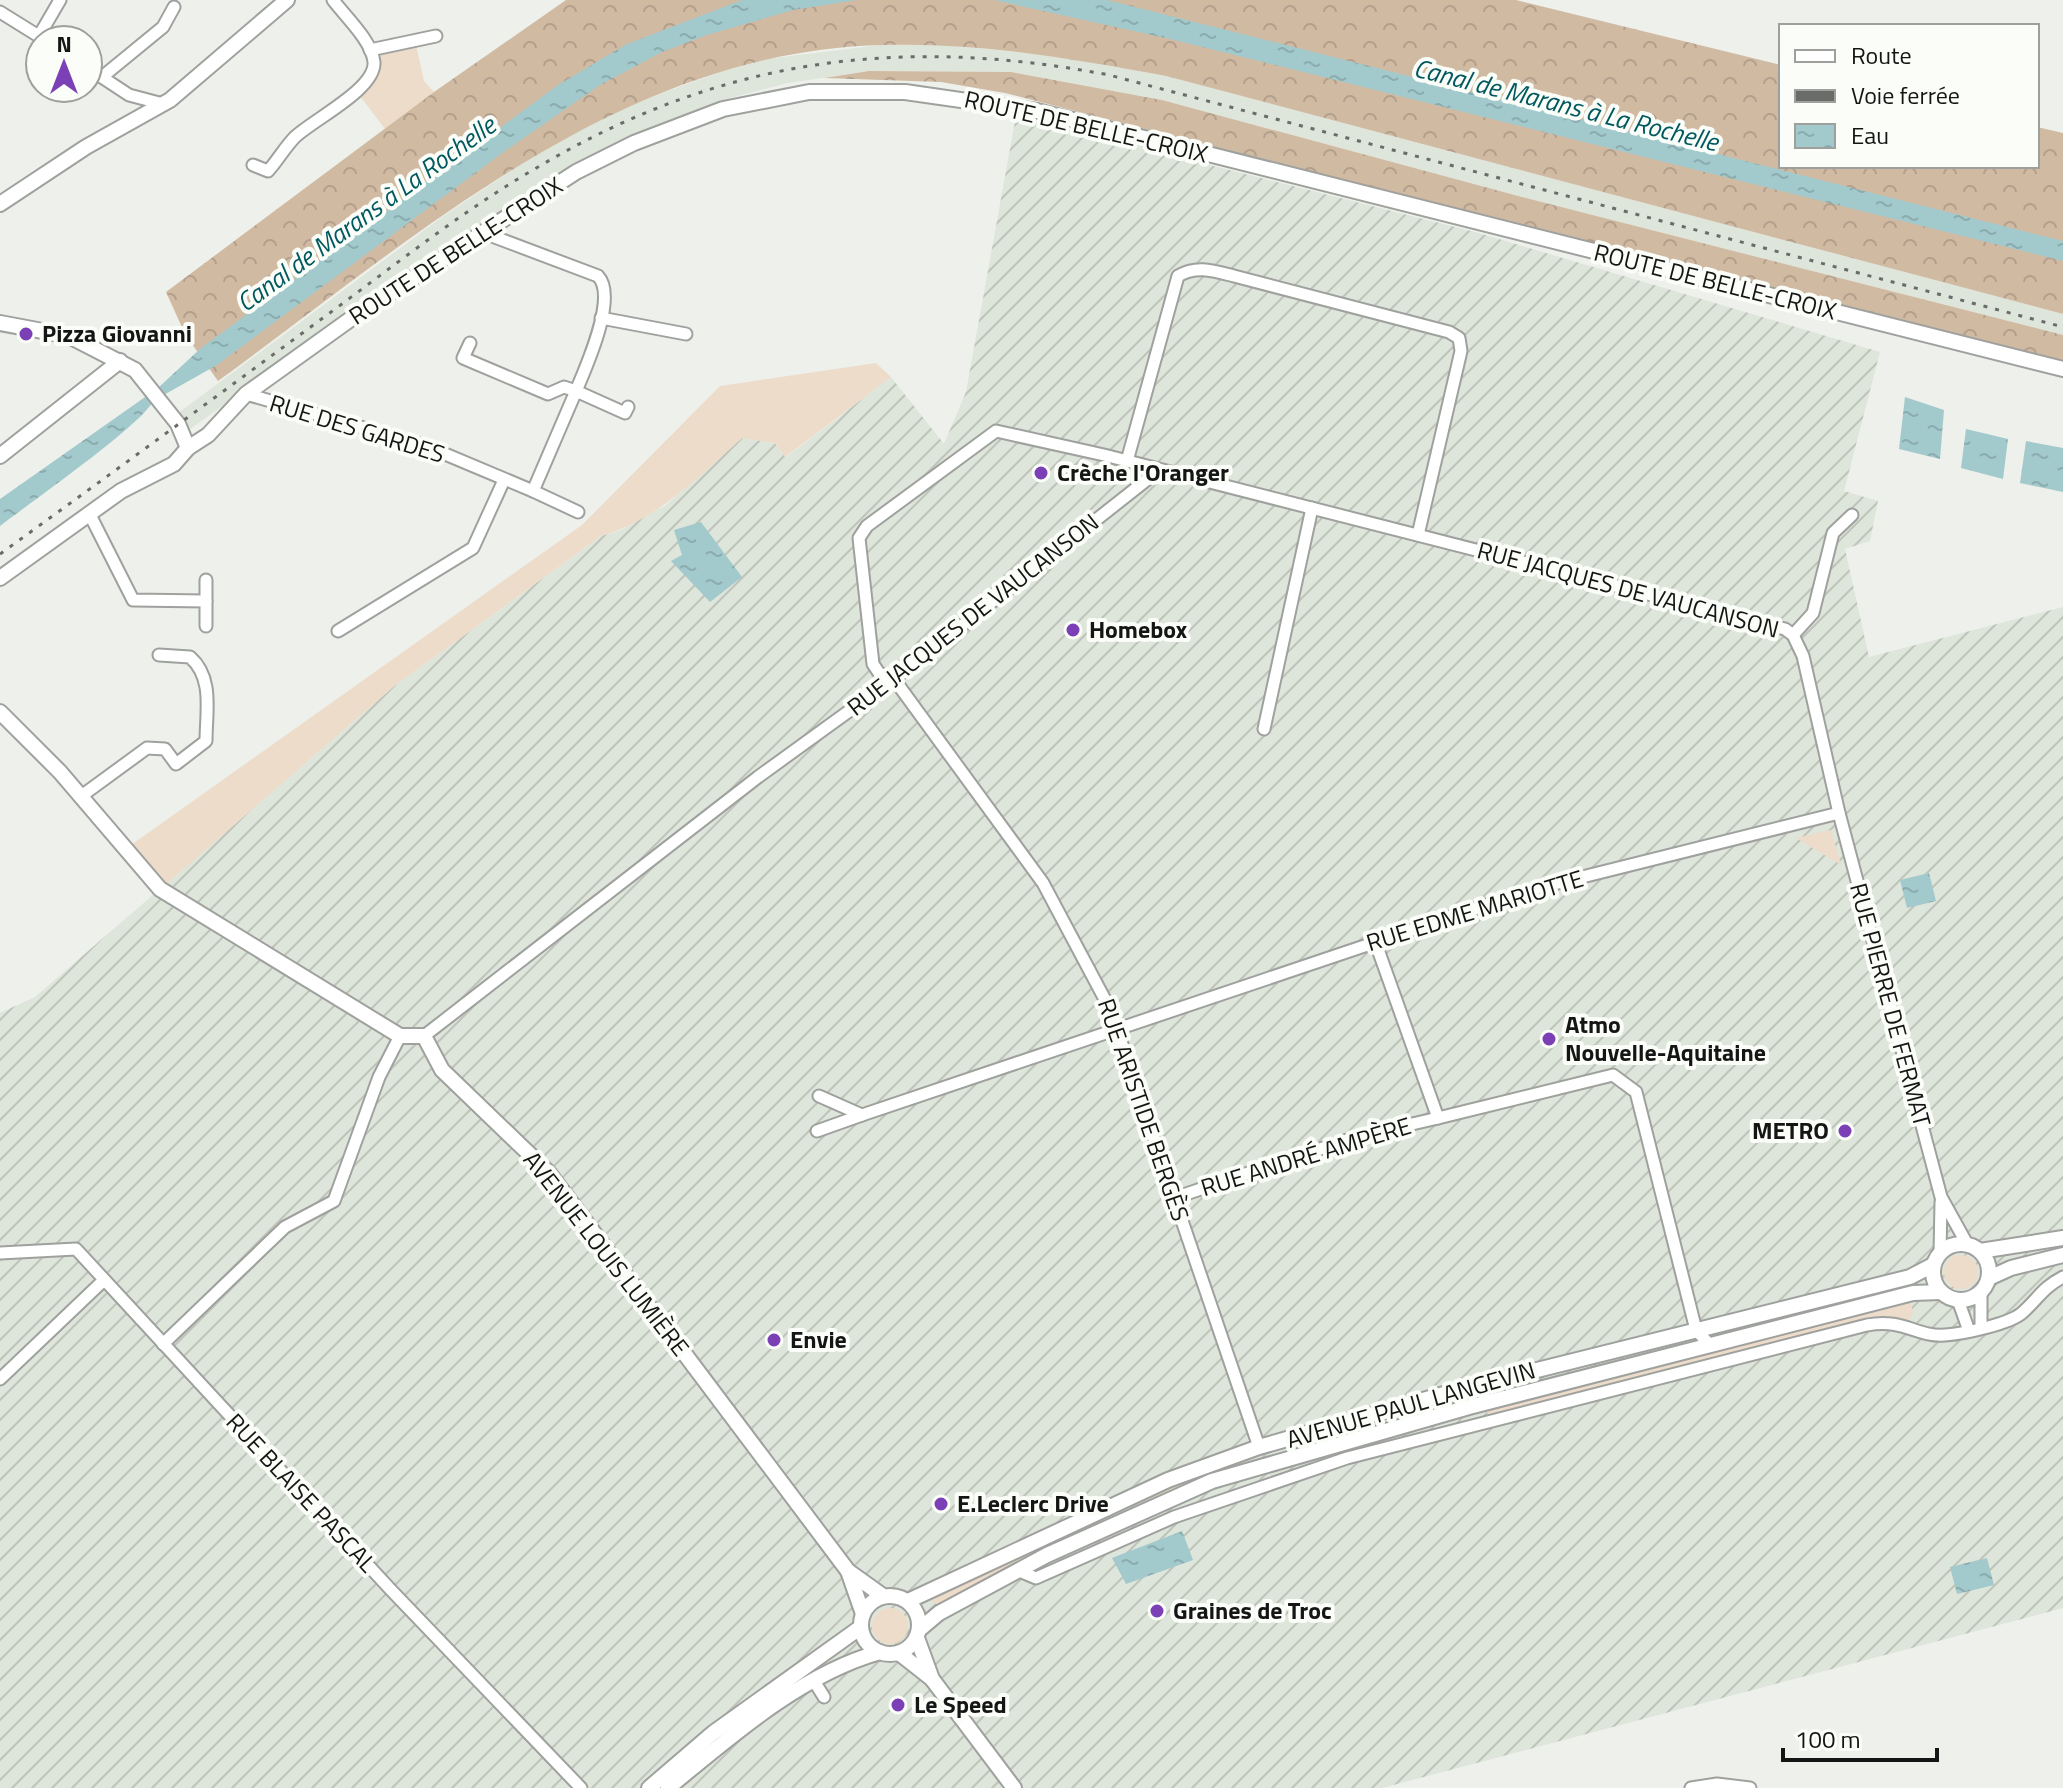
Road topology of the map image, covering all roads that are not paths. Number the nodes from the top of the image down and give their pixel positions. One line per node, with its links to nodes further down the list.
1 (60, 0): 6 (street)
2 (287, 0): 13 (street)
3 (333, 0): 9 (street)
4 (174, 7): 10 (street)
5 (0, 12): 7 (street)
6 (49, 24)
7 (24, 27)
8 (436, 36): 9 (street)
9 (370, 50): 15 (street)
10 (104, 75)
11 (104, 78): 12 (street)
12 (129, 95): 13 (street); 14 (street)
13 (163, 104): 14 (street)
14 (140, 117): 16 (street)
15 (253, 165)
16 (0, 204)
17 (484, 233): 18 (street); 24 (street, ROUTE DE BELLE-CROIX); 27 (street, ROUTE DE BELLE-CROIX)
18 (601, 318): 20 (street); 26 (street)
19 (0, 323): 22 (street)
20 (686, 334)
21 (470, 343): 26 (street)
22 (97, 349): 23 (street); 25 (street)
23 (120, 361): 25 (street); 29 (street)
24 (2063, 369)
25 (102, 374): 30 (street)
26 (576, 391): 28 (street); 34 (street)
27 (246, 394): 29 (street, ROUTE DE BELLE-CROIX); 33 (street, RUE DES GARDES)
28 (628, 407)
29 (188, 448): 37 (street, ROUTE DE BELLE-CROIX)
30 (0, 456)
31 (1127, 461): 32 (street); 39 (street); 47 (street, RUE ARISTIDE BERGÈS)
32 (1158, 471): 35 (street, RUE JACQUES DE VAUCANSON); 47 (street, RUE JACQUES DE VAUCANSON)
33 (504, 480): 34 (street, RUE DES GARDES); 44 (street)
34 (533, 491): 36 (street, RUE DES GARDES)
35 (1312, 508): 39 (street, RUE JACQUES DE VAUCANSON); 49 (street)
36 (578, 512)
37 (89, 513): 40 (street, ROUTE DE BELLE-CROIX); 42 (street)
38 (1852, 515): 45 (street)
39 (1418, 535): 45 (street, RUE JACQUES DE VAUCANSON)
40 (0, 578)
41 (206, 580): 42 (street)
42 (206, 601): 43 (street)
43 (206, 626)
44 (338, 631)
45 (1793, 635): 51 (street, RUE JACQUES DE VAUCANSON)
46 (159, 655): 50 (street)
47 (894, 679): 53 (street, RUE ARISTIDE BERGÈS); 55 (street, RUE JACQUES DE VAUCANSON)
48 (0, 712): 50 (street)
49 (1264, 729)
50 (80, 797): 54 (street)
51 (1839, 813): 52 (street, RUE EDME MARIOTTE); 60 (street, RUE PIERRE DE FERMAT)
52 (1375, 941): 53 (street, RUE EDME MARIOTTE); 58 (street)
53 (1117, 1030): 57 (street, RUE EDME MARIOTTE); 61 (street, RUE ARISTIDE BERGÈS)
54 (400, 1036): 55 (street); 76 (street)
55 (424, 1036): 84 (street, AVENUE LOUIS LUMIÈRE)
56 (819, 1096): 57 (street)
57 (862, 1115): 59 (street, RUE EDME MARIOTTE)
58 (1438, 1118): 61 (street, RUE ANDRÉ AMPÈRE); 74 (street, RUE ANDRÉ AMPÈRE)
59 (817, 1131)
60 (1941, 1197): 63 (street, RUE PIERRE DE FERMAT); 66 (street, RUE PIERRE DE FERMAT)
61 (1174, 1198): 82 (street, RUE ARISTIDE BERGÈS)
62 (2063, 1238): 63 (street)
63 (1974, 1248): 66 (street); 68 (street)
64 (0, 1253): 69 (street, RUE BLAISE PASCAL)
65 (2063, 1255): 68 (street)
66 (1937, 1259): 70 (street); 74 (street, AVENUE PAUL LANGEVIN)
67 (2063, 1277): 73 (street)
68 (1989, 1278): 71 (street)
69 (104, 1280): 76 (street, RUE BLAISE PASCAL); 78 (street)
70 (1941, 1292): 72 (street); 77 (street, AVENUE PAUL LANGEVIN)
71 (1981, 1292): 72 (street); 73 (street)
72 (1958, 1300): 75 (street)
73 (1981, 1327): 75 (street)
74 (1696, 1330): 77 (street); 79 (street, AVENUE PAUL LANGEVIN)
75 (1969, 1331): 81 (street)
76 (163, 1344): 94 (street, RUE BLAISE PASCAL)
77 (1710, 1345): 80 (street, AVENUE PAUL LANGEVIN)
78 (0, 1379)
79 (1465, 1388): 80 (street); 82 (street, AVENUE PAUL LANGEVIN)
80 (1469, 1407): 81 (street); 83 (street, AVENUE PAUL LANGEVIN)
81 (1472, 1424): 83 (street)
82 (1259, 1447): 86 (street, AVENUE PAUL LANGEVIN)
83 (1017, 1570): 88 (street, AVENUE PAUL LANGEVIN)
84 (848, 1571): 85 (street, AVENUE LOUIS LUMIÈRE); 87 (street, AVENUE LOUIS LUMIÈRE)
85 (883, 1596): 86 (street); 87 (street)
86 (908, 1601): 88 (street)
87 (862, 1620): 89 (street); 95 (street)
88 (918, 1633): 90 (street); 91 (street)
89 (880, 1652): 90 (street); 92 (street)
90 (899, 1653): 91 (street)
91 (932, 1679): 97 (street)
92 (814, 1681): 93 (street); 96 (street)
93 (824, 1697)
94 (581, 1788)
95 (649, 1788)
96 (668, 1788)
97 (1014, 1788)
98 (1691, 1788): 99 (street)
99 (1750, 1788)

